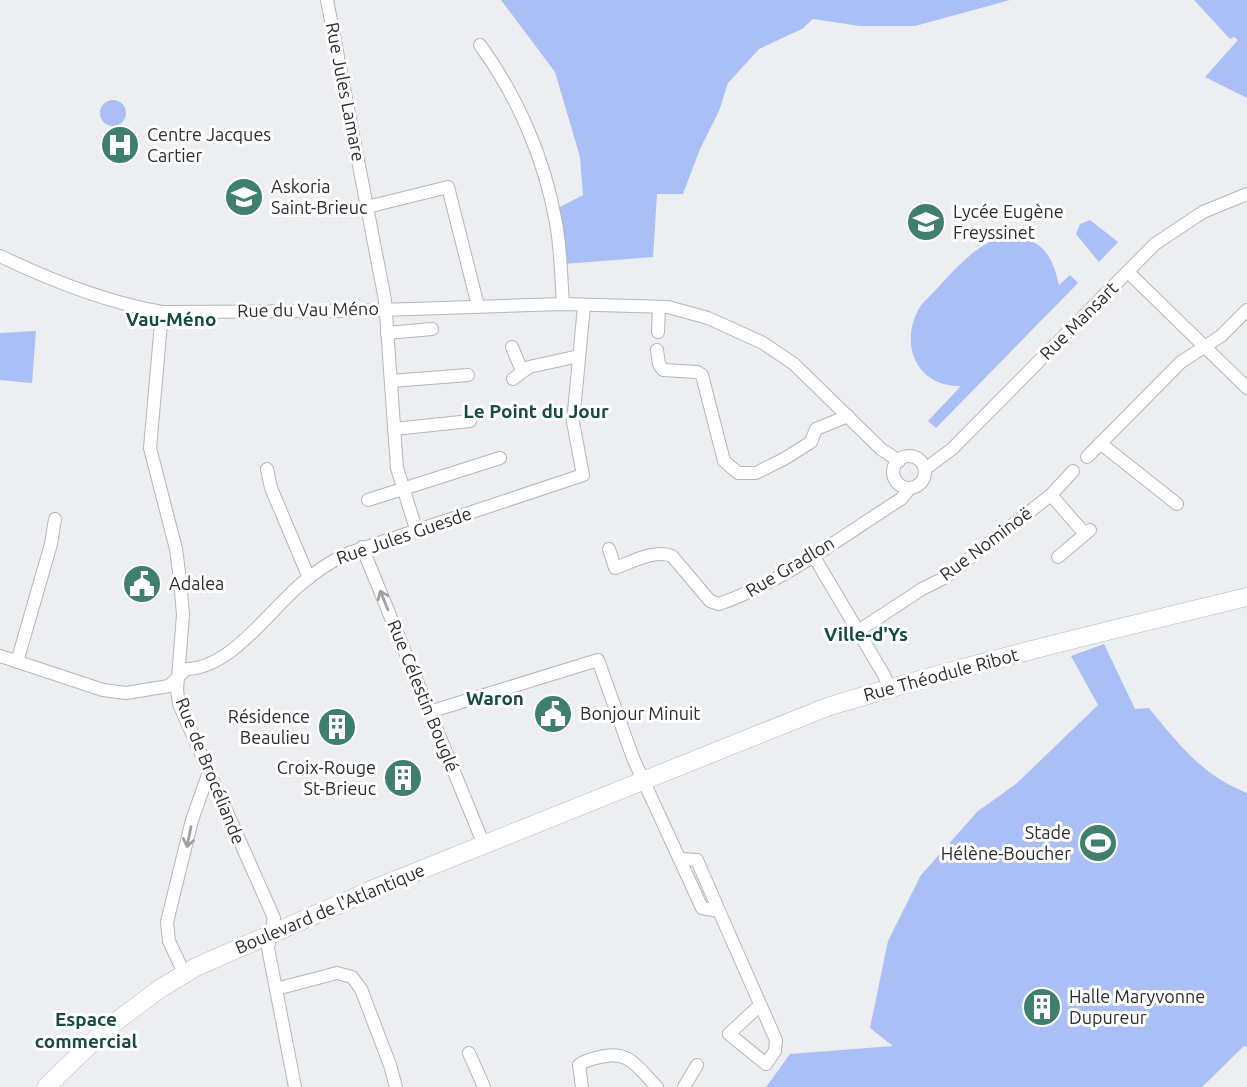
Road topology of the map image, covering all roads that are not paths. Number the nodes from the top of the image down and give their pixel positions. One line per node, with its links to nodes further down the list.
1 (327, 0): 4 (street, Rue Jules Lamare)
2 (480, 45): 7 (street)
3 (1247, 194): 6 (street, Rue Mansart)
4 (367, 207): 8 (street); 11 (street, Rue Jules Lamare)
5 (0, 256): 12 (street, Rue du Vau Méno)
6 (1128, 272): 18 (street); 32 (street, Rue Mansart)
7 (563, 304): 8 (street, Rue du Vau Méno); 9 (street, Rue du Vau Méno)
8 (478, 306): 11 (street, Rue du Vau Méno)
9 (584, 306): 10 (street, Rue du Vau Méno); 20 (street)
10 (659, 307): 15 (street); 24 (street, Rue du Vau Méno)
11 (385, 309): 12 (street, Rue du Vau Méno); 16 (street, Rue Jules Lamare)
12 (162, 312): 50 (street, Rue de Brocéliande)
13 (1246, 313): 18 (street)
14 (432, 329): 16 (street)
15 (658, 332)
16 (387, 333): 22 (street, Rue Jules Lamare)
17 (512, 347): 20 (street)
18 (1205, 348): 23 (street); 27 (street)
19 (657, 350): 24 (street)
20 (579, 356): 40 (street, Rue Jules Guesde)
21 (468, 375): 22 (street)
22 (391, 381): 26 (street, Rue Jules Lamare)
23 (1247, 388)
24 (848, 416): 30 (street, Rue du Vau Méno)
25 (471, 421): 26 (street)
26 (394, 429): 34 (street, Rue Jules Lamare)
27 (1100, 443): 28 (street); 38 (street)
28 (1087, 457)
29 (500, 458): 34 (street)
30 (899, 461): 32 (street); 35 (street)
31 (267, 469): 45 (street)
32 (925, 469): 35 (street)
33 (1073, 471): 36 (street, Rue Nominoë)
34 (404, 488): 37 (street); 40 (street, Rue Jules Lamare)
35 (910, 488): 43 (street, Rue Gradlon)
36 (1051, 495): 44 (street); 47 (street, Rue Nominoë)
37 (368, 500)
38 (1177, 504)
39 (55, 519): 49 (street)
40 (416, 528): 41 (street, Rue Jules Guesde)
41 (362, 547): 45 (street, Rue Jules Guesde); 52 (street, Rue Célestin Bouglé, one-way to 41)
42 (609, 549): 43 (street, Rue Gradlon)
43 (813, 555): 47 (street)
44 (1058, 557)
45 (309, 578): 50 (street, Rue Jules Guesde)
46 (1247, 597): 51 (main road, Rue Théodule Ribot)
47 (858, 631): 51 (street)
48 (0, 656): 49 (street, Rue Jules Guesde)
49 (17, 662): 50 (street, Rue Jules Guesde)
50 (178, 677): 53 (street, Rue de Brocéliande)
51 (889, 688): 54 (main road, Rue Théodule Ribot)
52 (429, 712): 54 (street); 55 (street, Rue Célestin Bouglé)
53 (209, 772): 56 (street, Rue de Brocéliande); 57 (street, one-way to 57)
54 (644, 779): 55 (main road, Boulevard de l'Atlantique); 59 (street)
55 (484, 845): 56 (main road, Boulevard de l'Atlantique)
56 (271, 933): 57 (main road, Boulevard de l'Atlantique); 58 (street, Rue de Brocéliande)
57 (184, 973): 62 (main road, Boulevard de l'Atlantique)
58 (276, 989): 63 (street, Rue de Brocéliande); 64 (street)
59 (760, 1005): 59 (street)
60 (469, 1053): 65 (street)
61 (697, 1065): 68 (street)
62 (46, 1087)
63 (295, 1087)
64 (396, 1087)
65 (484, 1087)
66 (582, 1087): 67 (street)
67 (657, 1087)
68 (684, 1087)

